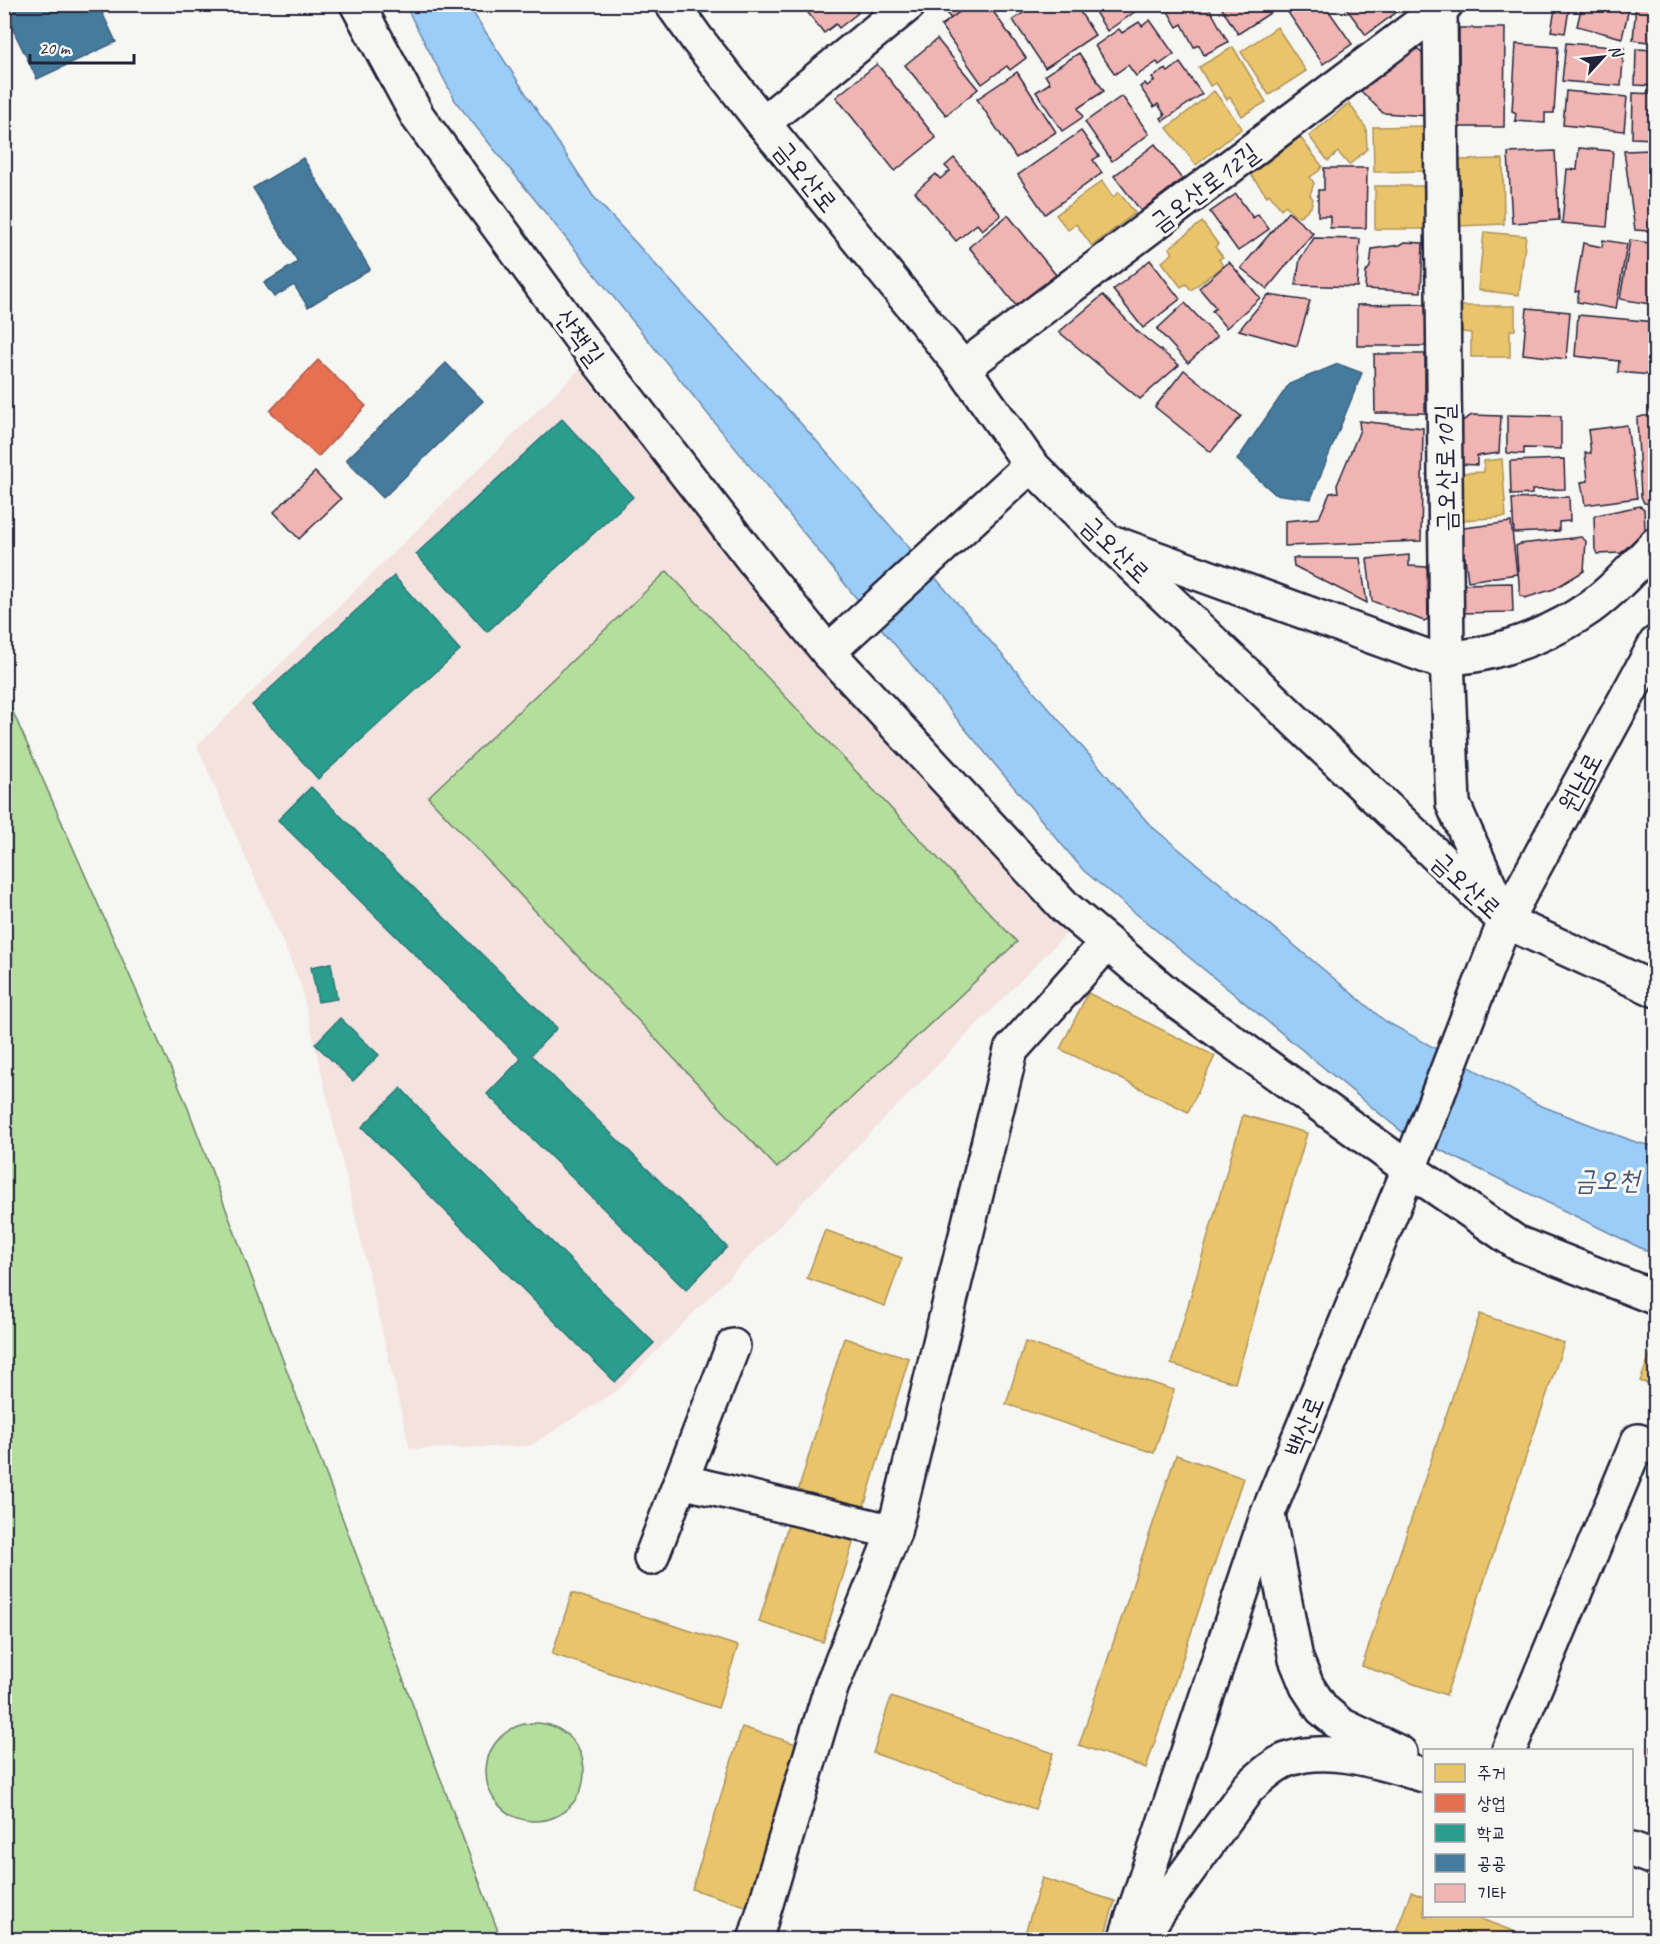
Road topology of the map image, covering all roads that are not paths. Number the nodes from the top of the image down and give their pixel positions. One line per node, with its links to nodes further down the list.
1 (357, 4): 11 (street, 산책길)
2 (672, 4): 5 (street, 금오산로)
3 (909, 4): 5 (street)
4 (1440, 6): 6 (street, 금오산로12길); 12 (street, 금오산로10길)
5 (763, 123): 6 (street, 금오산로)
6 (963, 368): 7 (street, 금오산로)
7 (1031, 465): 8 (street, 금오산로); 11 (street)
8 (1105, 539): 12 (street); 13 (street, 금오산로)
9 (1656, 544): 12 (street)
10 (1656, 643): 13 (street, 원남로)
11 (828, 652): 14 (street, 산책길)
12 (1447, 658): 13 (street, 금오산로10길)
13 (1505, 921): 15 (street, 금오산로); 16 (street, 백산로)
14 (1107, 943): 16 (street, 산책길); 22 (street)
15 (1656, 990)
16 (1409, 1169): 17 (street, 산책길); 21 (street, 백산로)
17 (1656, 1298)
18 (733, 1346): 20 (street)
19 (1656, 1448): 24 (street)
20 (681, 1481): 22 (street); 23 (street)
21 (1268, 1513): 25 (street); 30 (street, 백산로)
22 (894, 1532): 29 (street)
23 (651, 1558)
24 (1509, 1749)
25 (1423, 1763)
26 (1423, 1774): 31 (street)
27 (1633, 1850): 28 (street)
28 (1656, 1859)
29 (755, 1940)
30 (1125, 1940)
31 (1138, 1940)

